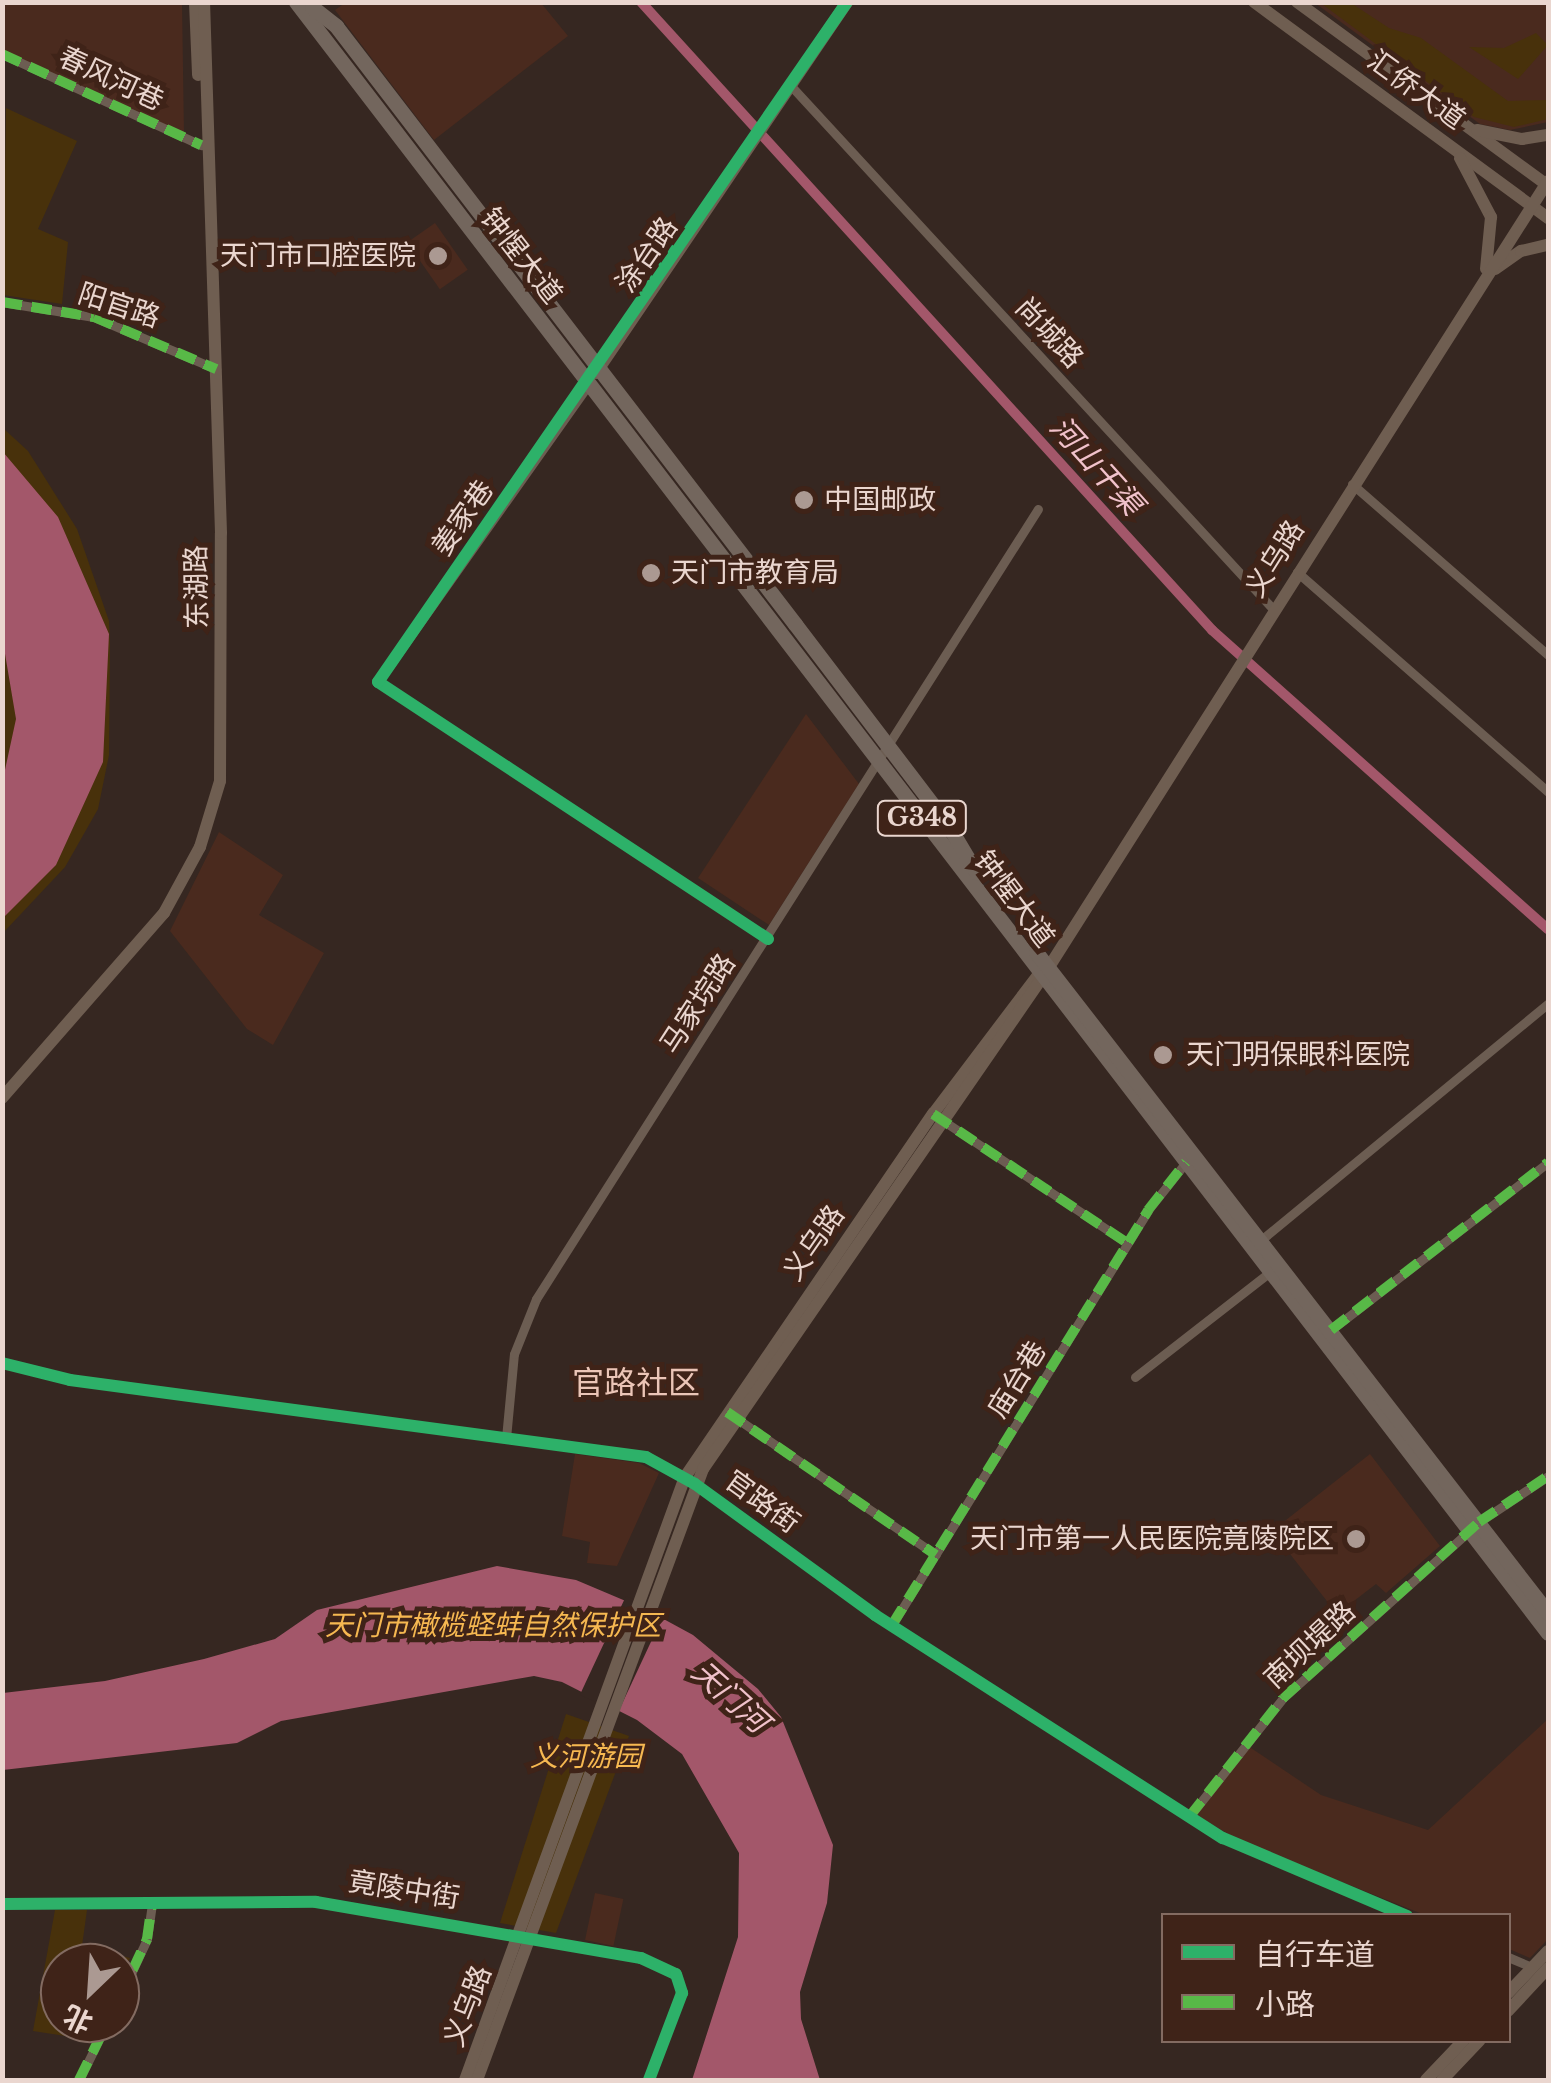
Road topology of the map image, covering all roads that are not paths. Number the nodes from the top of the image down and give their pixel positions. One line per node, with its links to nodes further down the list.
1 (195, 2): 11 (main road, 东湖路)
2 (204, 2): 19 (main road, 东湖路)
3 (847, 2): 8 (main road)
4 (1254, 2): 12 (main road, 汇侨大道)
5 (1297, 2): 9 (main road, 汇侨大道)
6 (302, 4): 20 (highway, 钟惺大道 / G348); 20 (highway, 钟惺大道 / G348)
7 (2, 54): 11 (street, 春风河巷)
8 (792, 87): 20 (main road, 涂台路); 24 (street, 尚城路)
9 (1470, 128): 10 (main road); 13 (main road, 汇侨大道)
10 (1548, 135)
11 (201, 145): 19 (main road, 东湖路)
12 (1454, 149): 14 (main road, 汇侨大道); 17 (main road)
13 (1548, 184): 14 (main road, 义乌路)
14 (1532, 206): 15 (main road, 汇侨大道); 17 (main road, 义乌路)
15 (1548, 218)
16 (1548, 245): 17 (main road)
17 (1485, 276): 21 (main road, 义乌路)
18 (2, 302): 19 (street, 阳官路)
19 (213, 367): 33 (main road, 东湖路); 34 (main road, 东湖路)
20 (591, 380): 25 (highway, 钟惺大道 / G348); 25 (highway, 钟惺大道 / G348); 29 (street, 姜家巷)
21 (1352, 484): 23 (main road, 义乌路); 26 (street)
22 (1038, 509): 27 (street, 马家垸路)
23 (1297, 572): 24 (main road, 义乌路); 28 (street)
24 (1273, 610): 30 (main road, 义乌路)
25 (786, 631): 27 (highway, 钟惺大道 / G348)
26 (1548, 655)
27 (884, 759): 29 (street, 马家垸路); 30 (highway, 钟惺大道 / G348)
28 (1548, 792)
29 (768, 939): 45 (street, 马家垸路)
30 (1042, 972): 32 (highway, 钟惺大道 / G348); 35 (main road, 义乌路)
31 (1548, 1003): 38 (street)
32 (1096, 1037): 37 (highway, 钟惺大道 / G348); 38 (highway, 钟惺大道 / G348)
33 (2, 1088)
34 (2, 1098)
35 (938, 1117): 39 (street); 44 (main road, 义乌路)
36 (1548, 1162): 41 (street)
37 (1184, 1164): 39 (street, 庙台巷); 40 (highway, 钟惺大道 / G348)
38 (1263, 1237): 41 (highway, 钟惺大道 / G348)
39 (1127, 1243): 49 (street, 庙台巷)
40 (1268, 1274): 43 (street); 48 (highway, 钟惺大道 / G348)
41 (1334, 1328): 48 (highway, 钟惺大道 / G348)
42 (2, 1363): 45 (street, 官路街)
43 (1136, 1377)
44 (732, 1415): 47 (main road, 义乌路); 49 (street)
45 (506, 1438): 47 (street, 官路街)
46 (1548, 1476): 48 (street, 南坝堤路)
47 (690, 1480): 52 (street, 官路街); 59 (main road, 义乌路)
48 (1474, 1526): 50 (highway); 51 (highway, 钟惺大道 / G348); 53 (highway, 钟惺大道 / G348); 54 (highway); 55 (street, 南坝堤路)
49 (936, 1555): 52 (street, 庙台巷)
50 (1548, 1602)
51 (1548, 1613)
52 (892, 1626): 55 (street, 官路街)
53 (1548, 1633)
54 (1548, 1644)
55 (1189, 1817): 58 (street, 官路街)
56 (152, 1902): 57 (street, 竟陵中街); 59 (street, 竟陵中街); 61 (street)
57 (2, 1904)
58 (1400, 1913)
59 (528, 1935): 71 (main road, 义乌路); 72 (main road, 义乌路); 73 (street, 竟陵中街)
60 (1548, 1951): 63 (main road)
61 (140, 1954)
62 (1511, 1958): 63 (street)
63 (1532, 1967): 65 (main road)
64 (1548, 1968): 66 (main road)
65 (1511, 1989)
66 (1511, 2007)
67 (97, 2043): 70 (street)
68 (1461, 2043): 74 (main road)
69 (1477, 2043): 75 (main road)
70 (79, 2080)
71 (466, 2080)
72 (476, 2080)
73 (649, 2080)
74 (1426, 2080)
75 (1442, 2080)

